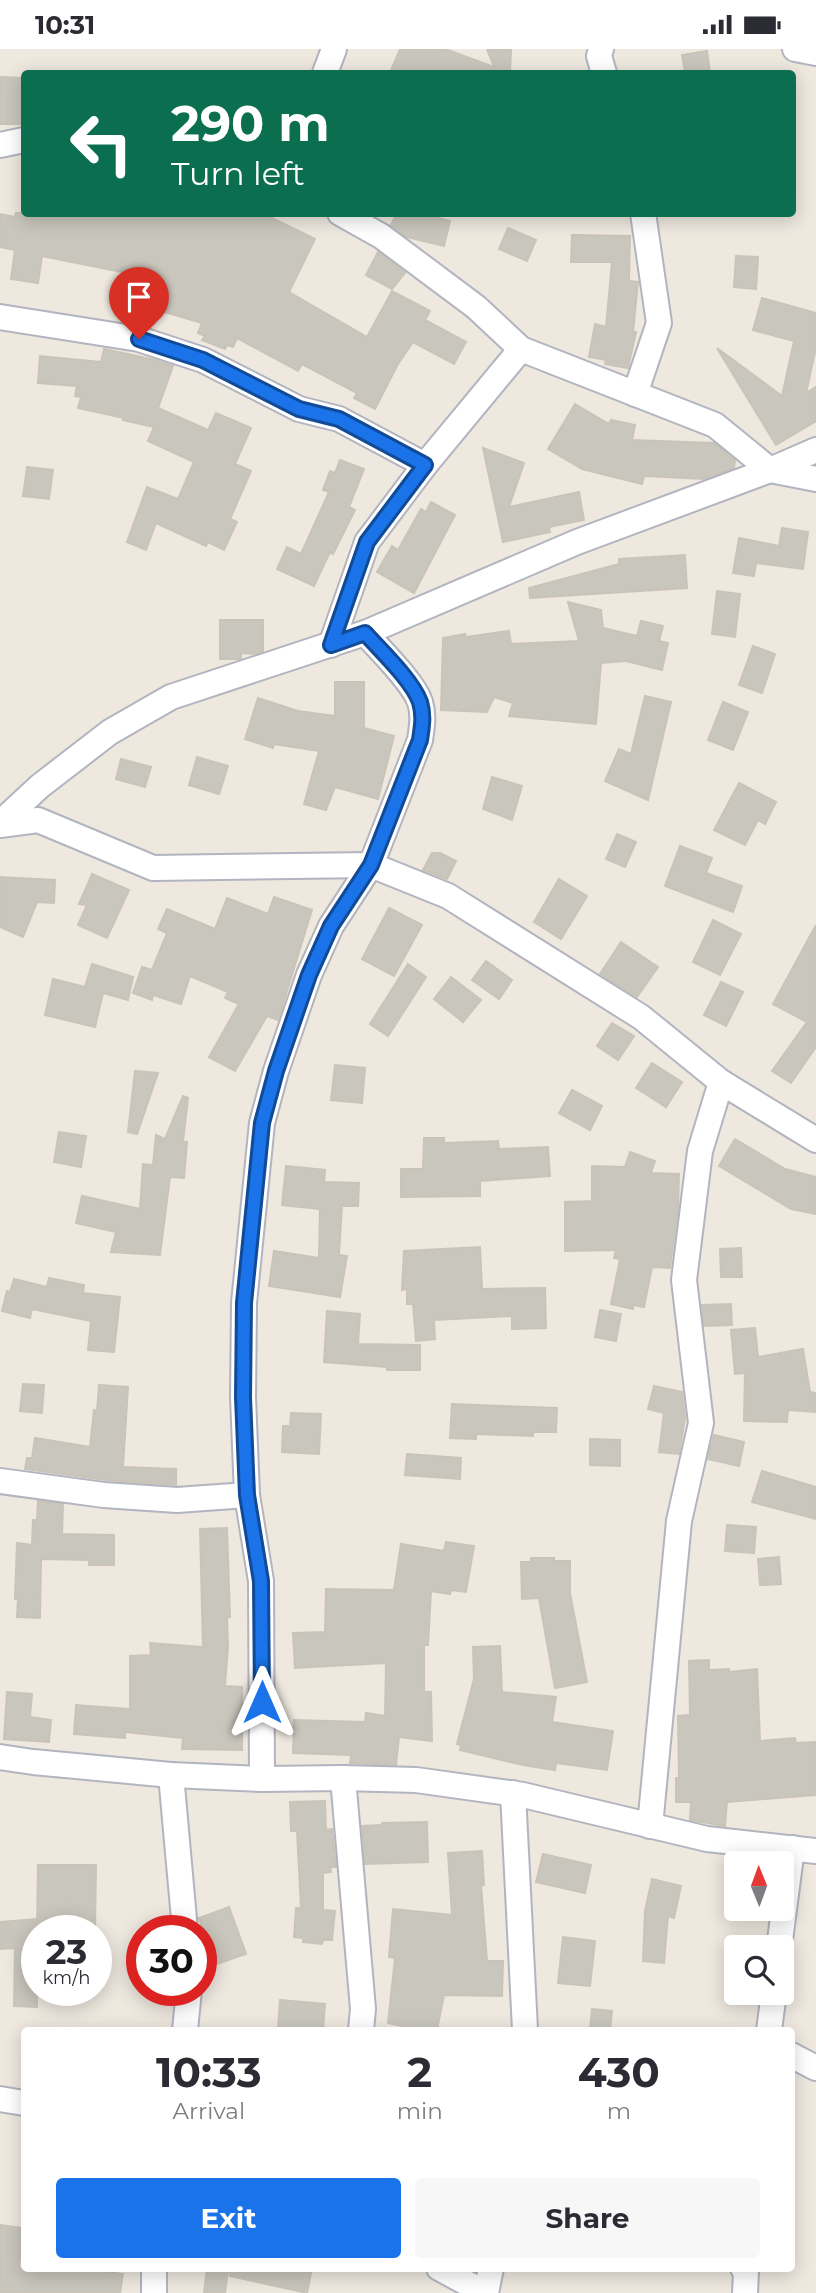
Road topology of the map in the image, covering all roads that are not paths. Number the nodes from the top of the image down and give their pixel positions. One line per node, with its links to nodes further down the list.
1 (334, 49): 5 (street)
2 (601, 49): 6 (street)
3 (794, 49): 4 (street)
4 (816, 53)
5 (326, 70)
6 (603, 70)
7 (21, 141): 8 (street)
8 (0, 145)
9 (348, 217): 12 (street)
10 (644, 217): 13 (street)
11 (0, 317): 15 (street)
12 (521, 349): 13 (street); 15 (street)
13 (635, 394): 16 (street)
14 (816, 450): 16 (street)
15 (425, 465): 19 (street)
16 (770, 470): 17 (street); 18 (street)
17 (816, 479)
18 (365, 633): 19 (street); 21 (street)
19 (331, 645): 20 (street)
20 (0, 824): 21 (street)
21 (371, 865): 22 (street); 25 (street)
22 (721, 1082): 23 (street); 31 (street)
23 (816, 1140)
24 (0, 1481): 25 (street)
25 (247, 1495): 29 (street)
26 (0, 1756): 27 (street)
27 (171, 1775): 29 (street); 33 (street)
28 (343, 1778): 29 (street); 30 (street); 38 (street)
29 (262, 1779)
30 (513, 1793): 31 (street); 39 (street)
31 (649, 1826): 32 (street)
32 (804, 1850): 34 (street)
33 (184, 1915)
34 (782, 1935)
35 (772, 2005): 40 (street)
36 (187, 2006): 37 (street)
37 (185, 2027)
38 (360, 2027)
39 (525, 2027)
40 (769, 2027)
41 (795, 2058): 42 (street)
42 (816, 2068)
43 (0, 2099): 44 (street)
44 (21, 2102)
45 (154, 2272): 49 (street)
46 (446, 2272): 50 (street)
47 (490, 2272): 50 (street)
48 (746, 2272): 51 (street)
49 (153, 2293)
50 (485, 2293)
51 (745, 2293)

